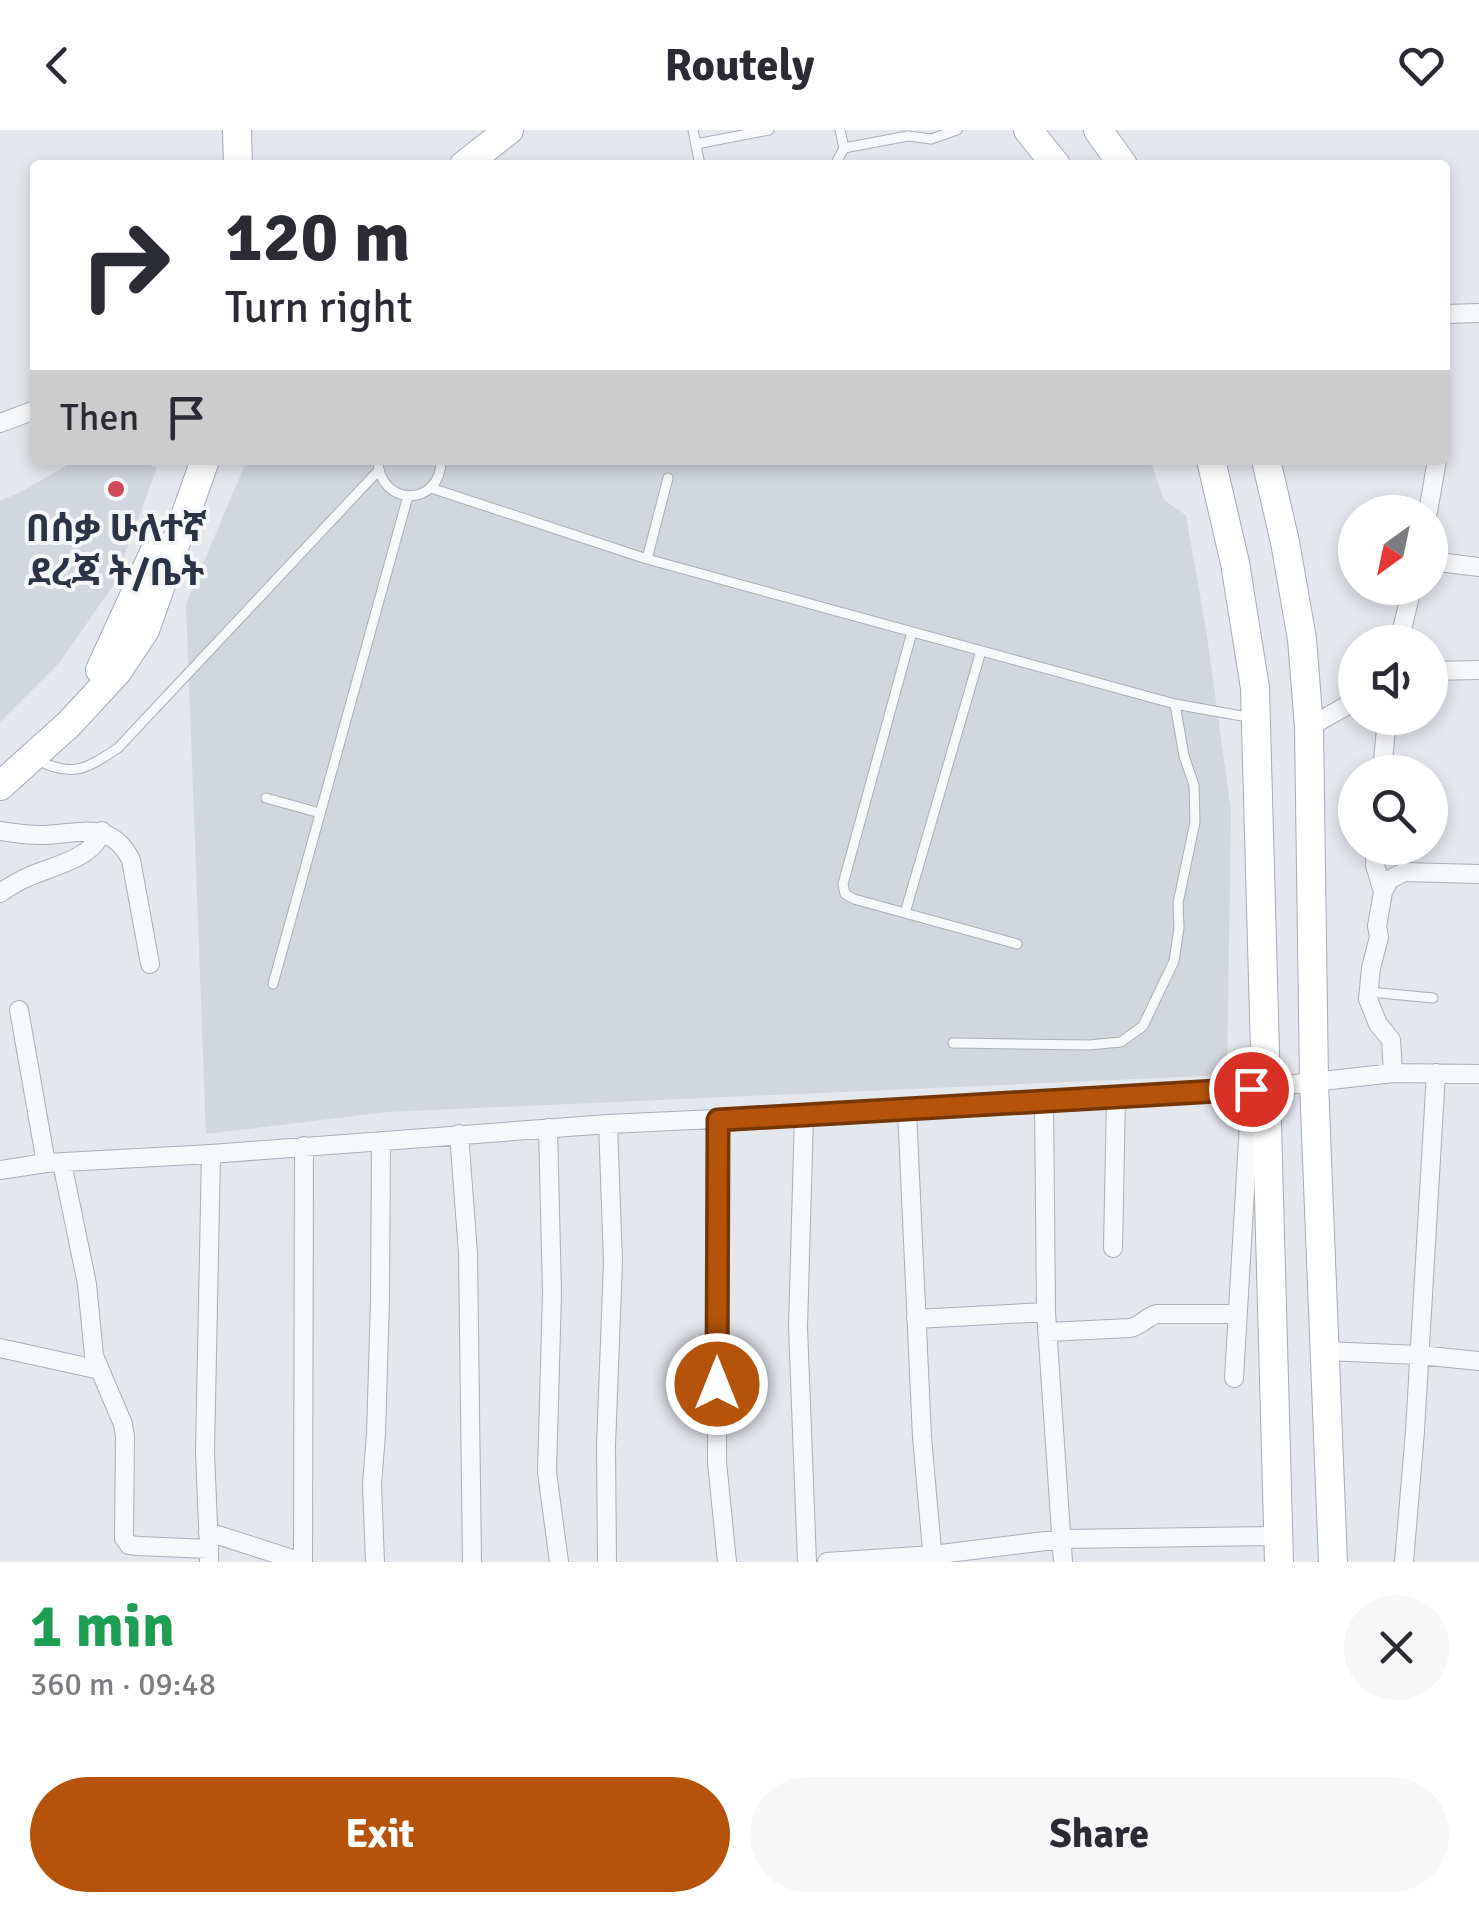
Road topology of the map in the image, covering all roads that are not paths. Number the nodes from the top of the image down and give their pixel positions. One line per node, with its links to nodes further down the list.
1 (220, 130): 13 (main road)
2 (237, 130): 14 (main road)
3 (509, 130): 15 (main road)
4 (692, 130): 11 (lane)
5 (770, 130): 11 (lane)
6 (840, 130): 12 (lane)
7 (957, 130): 10 (lane)
8 (1028, 130): 18 (main road)
9 (1098, 130): 19 (main road)
10 (904, 133): 12 (lane)
11 (696, 144): 16 (lane)
12 (844, 148): 17 (lane)
13 (220, 160)
14 (238, 160)
15 (470, 160)
16 (699, 160)
17 (837, 160)
18 (1052, 160)
19 (1119, 160)
20 (1479, 313): 21 (street)
21 (1450, 314)
22 (30, 412): 23 (street)
23 (0, 423)
24 (186, 465): 47 (main road)
25 (203, 465): 46 (main road)
26 (378, 465): 34 (lane); 46 (lane)
27 (441, 465): 32 (lane)
28 (1212, 465): 44 (main road)
29 (1267, 465): 45 (main road)
30 (1436, 465): 33 (street)
31 (668, 478): 35 (lane)
32 (432, 488): 34 (lane); 35 (lane)
33 (1431, 495)
34 (408, 496): 50 (lane)
35 (647, 559): 38 (lane)
36 (1448, 563): 37 (street)
37 (1479, 567)
38 (912, 632): 39 (lane); 57 (lane)
39 (980, 651): 42 (lane); 57 (lane)
40 (1448, 670): 41 (street)
41 (1479, 670)
42 (1175, 704): 44 (lane); 64 (lane)
43 (1338, 711): 45 (street)
44 (1256, 718): 69 (main road)
45 (1309, 727): 68 (main road)
46 (32, 757): 48 (main road)
47 (0, 772)
48 (0, 786)
49 (266, 798): 50 (lane)
50 (320, 813): 60 (lane)
51 (0, 831): 52 (street)
52 (102, 831): 55 (street); 59 (street)
53 (1376, 865): 56 (street)
54 (1479, 874): 56 (street)
55 (0, 892)
56 (1383, 892): 61 (street)
57 (905, 912): 58 (lane)
58 (1017, 944)
59 (150, 964)
60 (273, 984)
61 (1369, 992): 62 (lane); 65 (street)
62 (1432, 998)
63 (19, 1010): 81 (street)
64 (953, 1043)
65 (1393, 1073): 66 (street); 68 (street)
66 (1436, 1074): 67 (street); 90 (street)
67 (1479, 1074)
68 (1314, 1082): 69 (street); 89 (main road)
69 (1259, 1088): 70 (street); 85 (street); 96 (main road)
70 (1116, 1097): 71 (street); 83 (street)
71 (1044, 1102): 72 (street); 84 (street)
72 (907, 1110): 73 (street); 86 (street)
73 (804, 1115): 74 (street); 104 (street)
74 (718, 1120): 75 (street); 103 (street)
75 (608, 1124): 76 (street); 102 (street)
76 (548, 1128): 77 (street); 101 (street)
77 (459, 1134): 78 (street); 100 (street)
78 (381, 1141): 79 (street); 99 (street)
79 (304, 1146): 80 (street); 98 (street)
80 (212, 1154): 81 (street); 95 (street)
81 (54, 1163): 82 (street); 92 (street)
82 (0, 1170)
83 (1113, 1248)
84 (1046, 1312): 86 (street); 87 (street)
85 (1236, 1314): 87 (street); 93 (street)
86 (916, 1320): 97 (street)
87 (1048, 1332): 94 (street)
88 (0, 1348): 92 (street)
89 (1325, 1350): 90 (street); 107 (main road)
90 (1418, 1355): 91 (street); 108 (street)
91 (1479, 1361)
92 (100, 1370): 95 (street)
93 (1234, 1378)
94 (1061, 1539): 96 (street); 97 (street); 106 (street)
95 (209, 1548): 98 (street)
96 (1279, 1549)
97 (933, 1558): 105 (street)
98 (302, 1562)
99 (375, 1562)
100 (472, 1562)
101 (559, 1562)
102 (607, 1562)
103 (726, 1562)
104 (808, 1562)
105 (827, 1562)
106 (1063, 1562)
107 (1333, 1562)
108 (1404, 1562)

